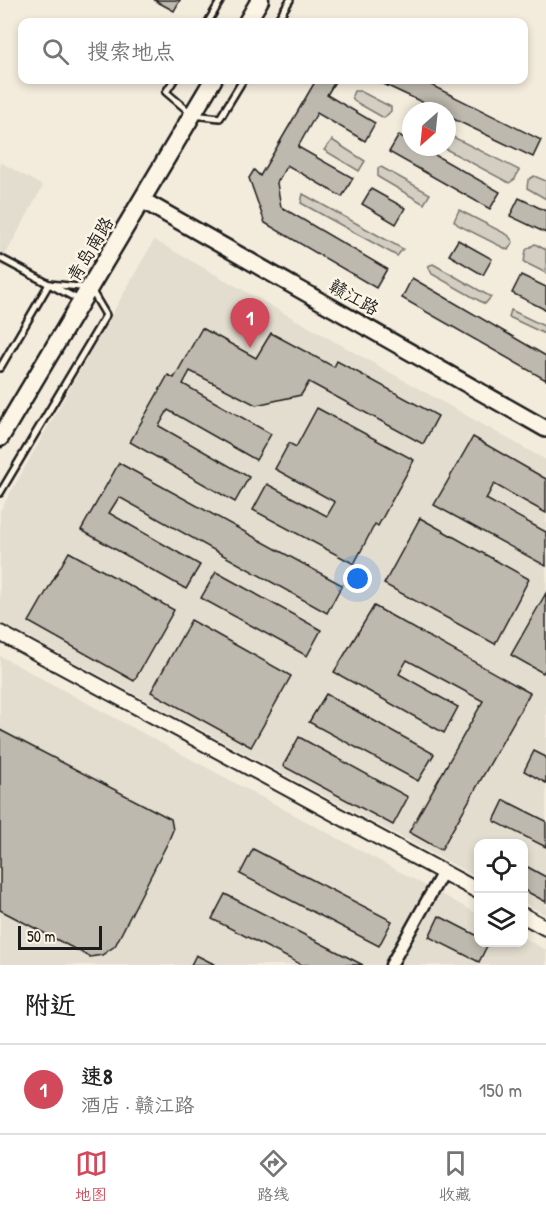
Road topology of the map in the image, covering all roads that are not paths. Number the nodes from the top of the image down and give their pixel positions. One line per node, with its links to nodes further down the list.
1 (221, 0): 4 (lane)
2 (260, 0): 5 (main road)
3 (290, 0): 6 (lane)
4 (210, 18)
5 (249, 18)
6 (279, 18)
7 (171, 84): 10 (lane)
8 (211, 84): 10 (main road, 青岛南路)
9 (241, 84): 10 (lane)
10 (193, 115): 11 (main road, 青岛南路)
11 (142, 200): 14 (main road, 青岛南路); 16 (main road, 赣江路)
12 (0, 258): 13 (lane)
13 (49, 284): 14 (lane); 14 (lane); 15 (lane)
14 (86, 294): 17 (main road, 青岛南路); 18 (lane)
15 (0, 368)
16 (546, 429)
17 (0, 438)
18 (0, 493)
19 (0, 633): 20 (street)
20 (443, 872): 21 (street); 24 (street)
21 (474, 889)
22 (528, 918): 23 (street)
23 (546, 928)
24 (391, 965)

